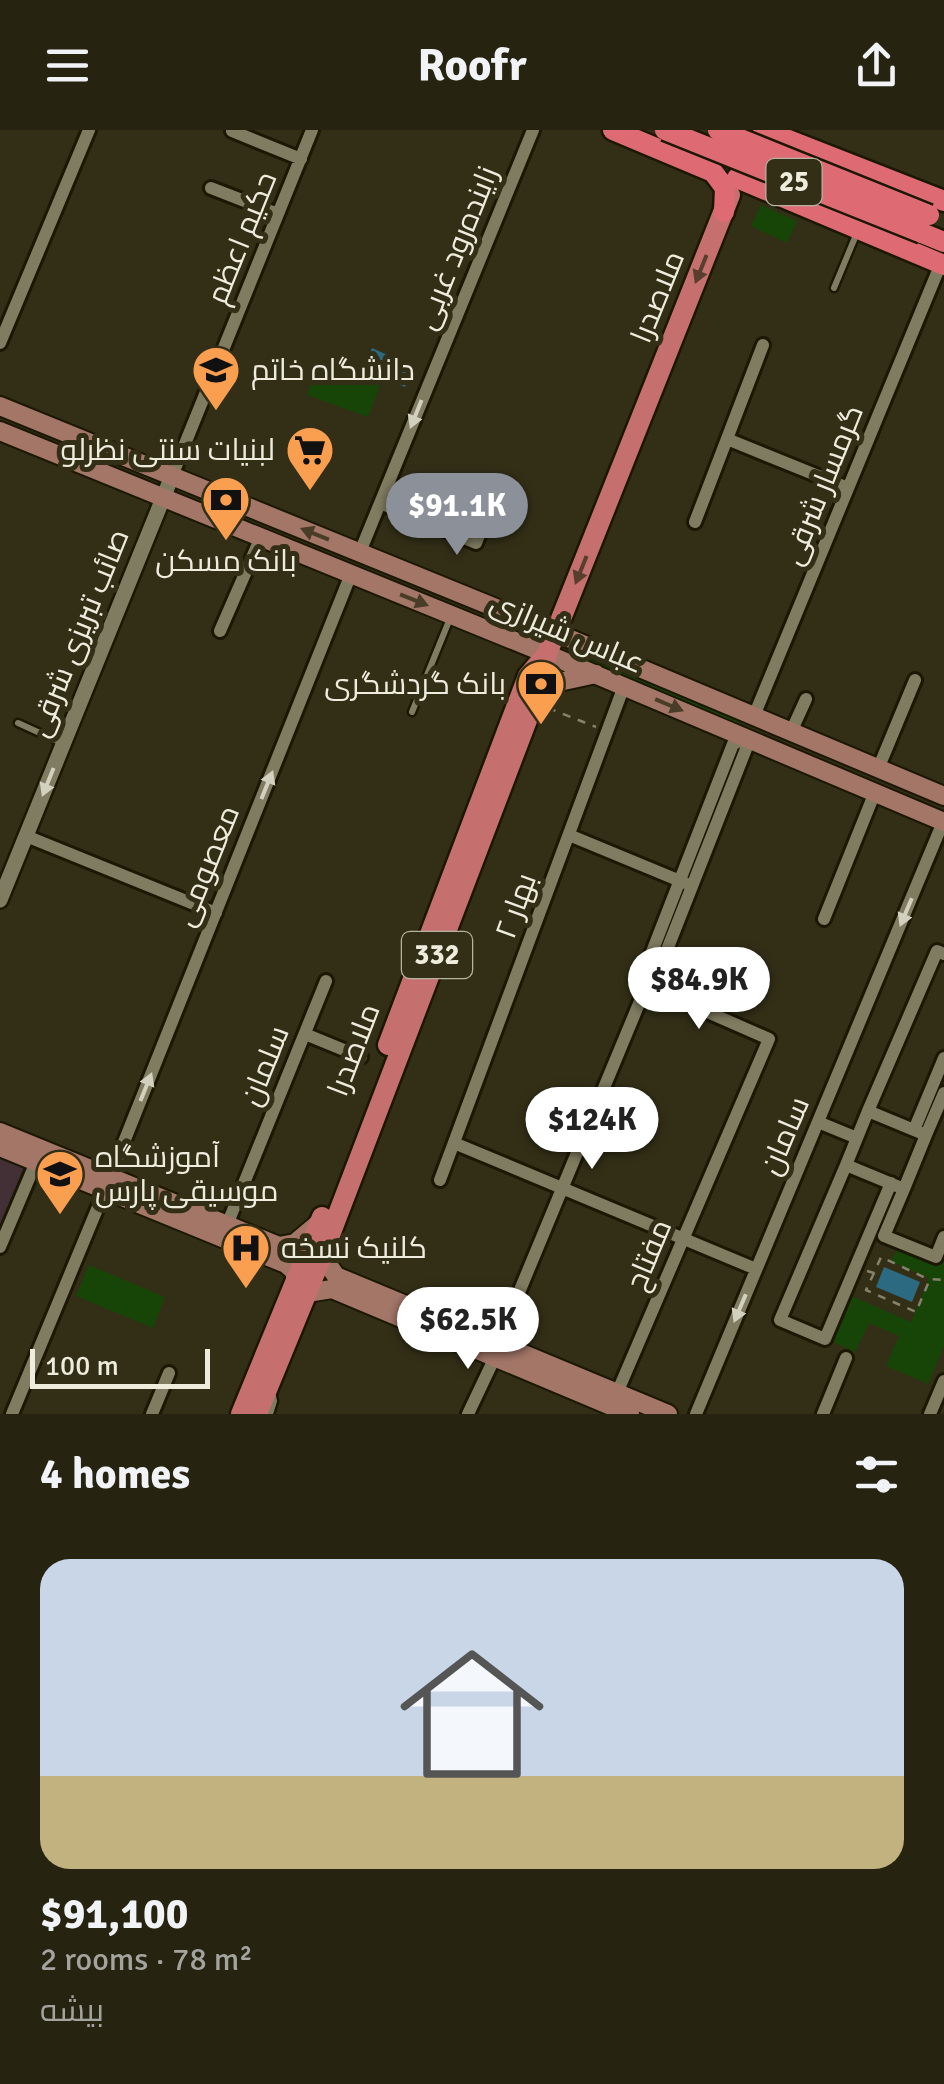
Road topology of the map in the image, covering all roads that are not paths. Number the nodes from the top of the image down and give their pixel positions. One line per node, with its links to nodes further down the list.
1 (89, 130): 21 (street)
2 (312, 130): 10 (street, حکیم اعظم)
3 (533, 130): 30 (street, زاینده‌رود غربی, one-way to 30)
4 (612, 130): 14 (highway)
5 (665, 130): 16 (highway, 25, bridge)
6 (718, 130): 16 (highway, 25, bridge)
7 (760, 130): 9 (highway); 11 (main road, ملاصدرا / 332)
8 (232, 131): 10 (street)
9 (820, 154): 13 (highway); 16 (highway)
10 (301, 159): 15 (street, حکیم اعظم)
11 (737, 178): 13 (highway); 14 (main road, ملاصدرا / 332)
12 (211, 188): 15 (street)
13 (798, 203): 17 (highway)
14 (724, 212): 37 (main road, ملاصدرا / 332, one-way to 37)
15 (278, 214): 26 (street, حکیم اعظم)
16 (935, 218): 18 (highway, 25)
17 (859, 229): 19 (highway); 20 (lane)
18 (944, 242)
19 (941, 269): 27 (street, گرمسار شرقی)
20 (834, 288)
21 (0, 343)
22 (763, 345): 25 (street)
23 (0, 406): 26 (main road, عباس شیرازی)
24 (0, 430): 28 (main road, عباس شیرازی)
25 (726, 439): 27 (street); 31 (street)
26 (172, 476): 28 (street, صائب تبریزی شرقی); 33 (main road, عباس شیرازی, one-way to 26)
27 (848, 488): 47 (street, گرمسار شرقی)
28 (163, 497): 32 (main road, عباس شیرازی); 51 (street, صائب تبریزی شرقی)
29 (493, 499): 30 (street)
30 (380, 502): 33 (street, زاینده‌رود غربی)
31 (695, 522)
32 (262, 537): 34 (main road, عباس شیرازی); 36 (street)
33 (360, 552): 37 (main road, عباس شیرازی)
34 (351, 574): 35 (main road, عباس شیرازی, one-way to 35); 60 (street, معصومی, one-way to 34)
35 (451, 614): 39 (main road, عباس شیرازی); 46 (lane)
36 (220, 632)
37 (556, 632): 38 (main road, عباس شیرازی); 39 (main road, ملاصدرا / 332)
38 (581, 643): 40 (main road); 47 (main road, عباس شیرازی)
39 (547, 654): 40 (main road, عباس شیرازی); 45 (main road, ملاصدرا / 332); 83 (main road, ملاصدرا / 332)
40 (574, 665): 41 (main road, عباس شیرازی)
41 (596, 674): 43 (main road, عباس شیرازی); 45 (main road)
42 (914, 680): 52 (street)
43 (624, 686): 50 (main road, عباس شیرازی, one-way to 50); 56 (street, بهار ۲)
44 (806, 698): 49 (street)
45 (534, 702): 89 (main road, ملاصدرا / 332)
46 (412, 712)
47 (754, 716): 49 (main road, عباس شیرازی); 50 (main road)
48 (18, 723): 51 (lane)
49 (791, 732): 52 (main road, عباس شیرازی)
50 (746, 738): 53 (main road, عباس شیرازی); 58 (street)
51 (63, 743): 57 (street, صائب تبریزی شرقی, one-way to 57)
52 (878, 769): 54 (main road, عباس شیرازی)
53 (875, 792): 55 (main road, عباس شیرازی); 61 (street)
54 (944, 796)
55 (944, 822): 70 (street, سامان, one-way to 70)
56 (569, 835): 58 (street); 74 (street, بهار ۲)
57 (26, 836): 59 (street, صائب تبریزی شرقی); 60 (street)
58 (685, 883): 64 (street)
59 (0, 900)
60 (216, 913): 79 (street, معصومی, one-way to 60)
61 (824, 919)
62 (944, 954): 69 (street)
63 (326, 981): 65 (street, سلمان)
64 (646, 985): 81 (street); 86 (street, مفتاح)
65 (305, 1034): 66 (street); 84 (street, سلمان)
66 (361, 1057)
67 (944, 1058): 72 (street)
68 (944, 1092): 72 (street)
69 (868, 1111): 72 (street); 73 (street)
70 (818, 1122): 73 (street); 90 (street, سامان)
71 (0, 1132): 79 (main road)
72 (920, 1132): 80 (street)
73 (857, 1138): 77 (street)
74 (454, 1142): 78 (street, بهار ۲); 81 (street)
75 (0, 1147): 76 (main road)
76 (36, 1162): 79 (main road); 88 (street)
77 (846, 1164): 80 (street); 80 (street)
78 (440, 1180)
79 (107, 1184): 82 (main road); 98 (street, معصومی)
80 (897, 1186): 85 (street)
81 (562, 1188): 86 (street); 92 (street)
82 (174, 1211): 84 (main road); 91 (main road)
83 (320, 1222): 87 (main road); 91 (main road, ملاصدرا / 332)
84 (227, 1225): 87 (main road)
85 (944, 1237)
86 (683, 1239): 90 (street); 97 (street, مفتاح)
87 (296, 1243): 91 (main road)
88 (0, 1247)
89 (326, 1262): 91 (main road, ملاصدرا / 332); 92 (main road)
90 (756, 1270): 107 (street, سامان, one-way to 107)
91 (302, 1283): 92 (main road); 96 (main road, ملاصدرا / 332); 100 (main road, ملاصدرا / 332)
92 (497, 1353): 97 (main road); 103 (street); 104 (street); 105 (main road)
93 (846, 1358): 108 (street)
94 (169, 1373): 99 (street)
95 (944, 1381): 109 (street)
96 (269, 1384): 101 (main road, ملاصدرا / 332); 102 (lane)
97 (617, 1393): 106 (main road)
98 (12, 1414)
99 (152, 1414)
100 (241, 1414)
101 (257, 1414)
102 (270, 1414)
103 (468, 1414)
104 (477, 1414)
105 (630, 1414)
106 (668, 1414)
107 (696, 1414)
108 (823, 1414)
109 (930, 1414)

